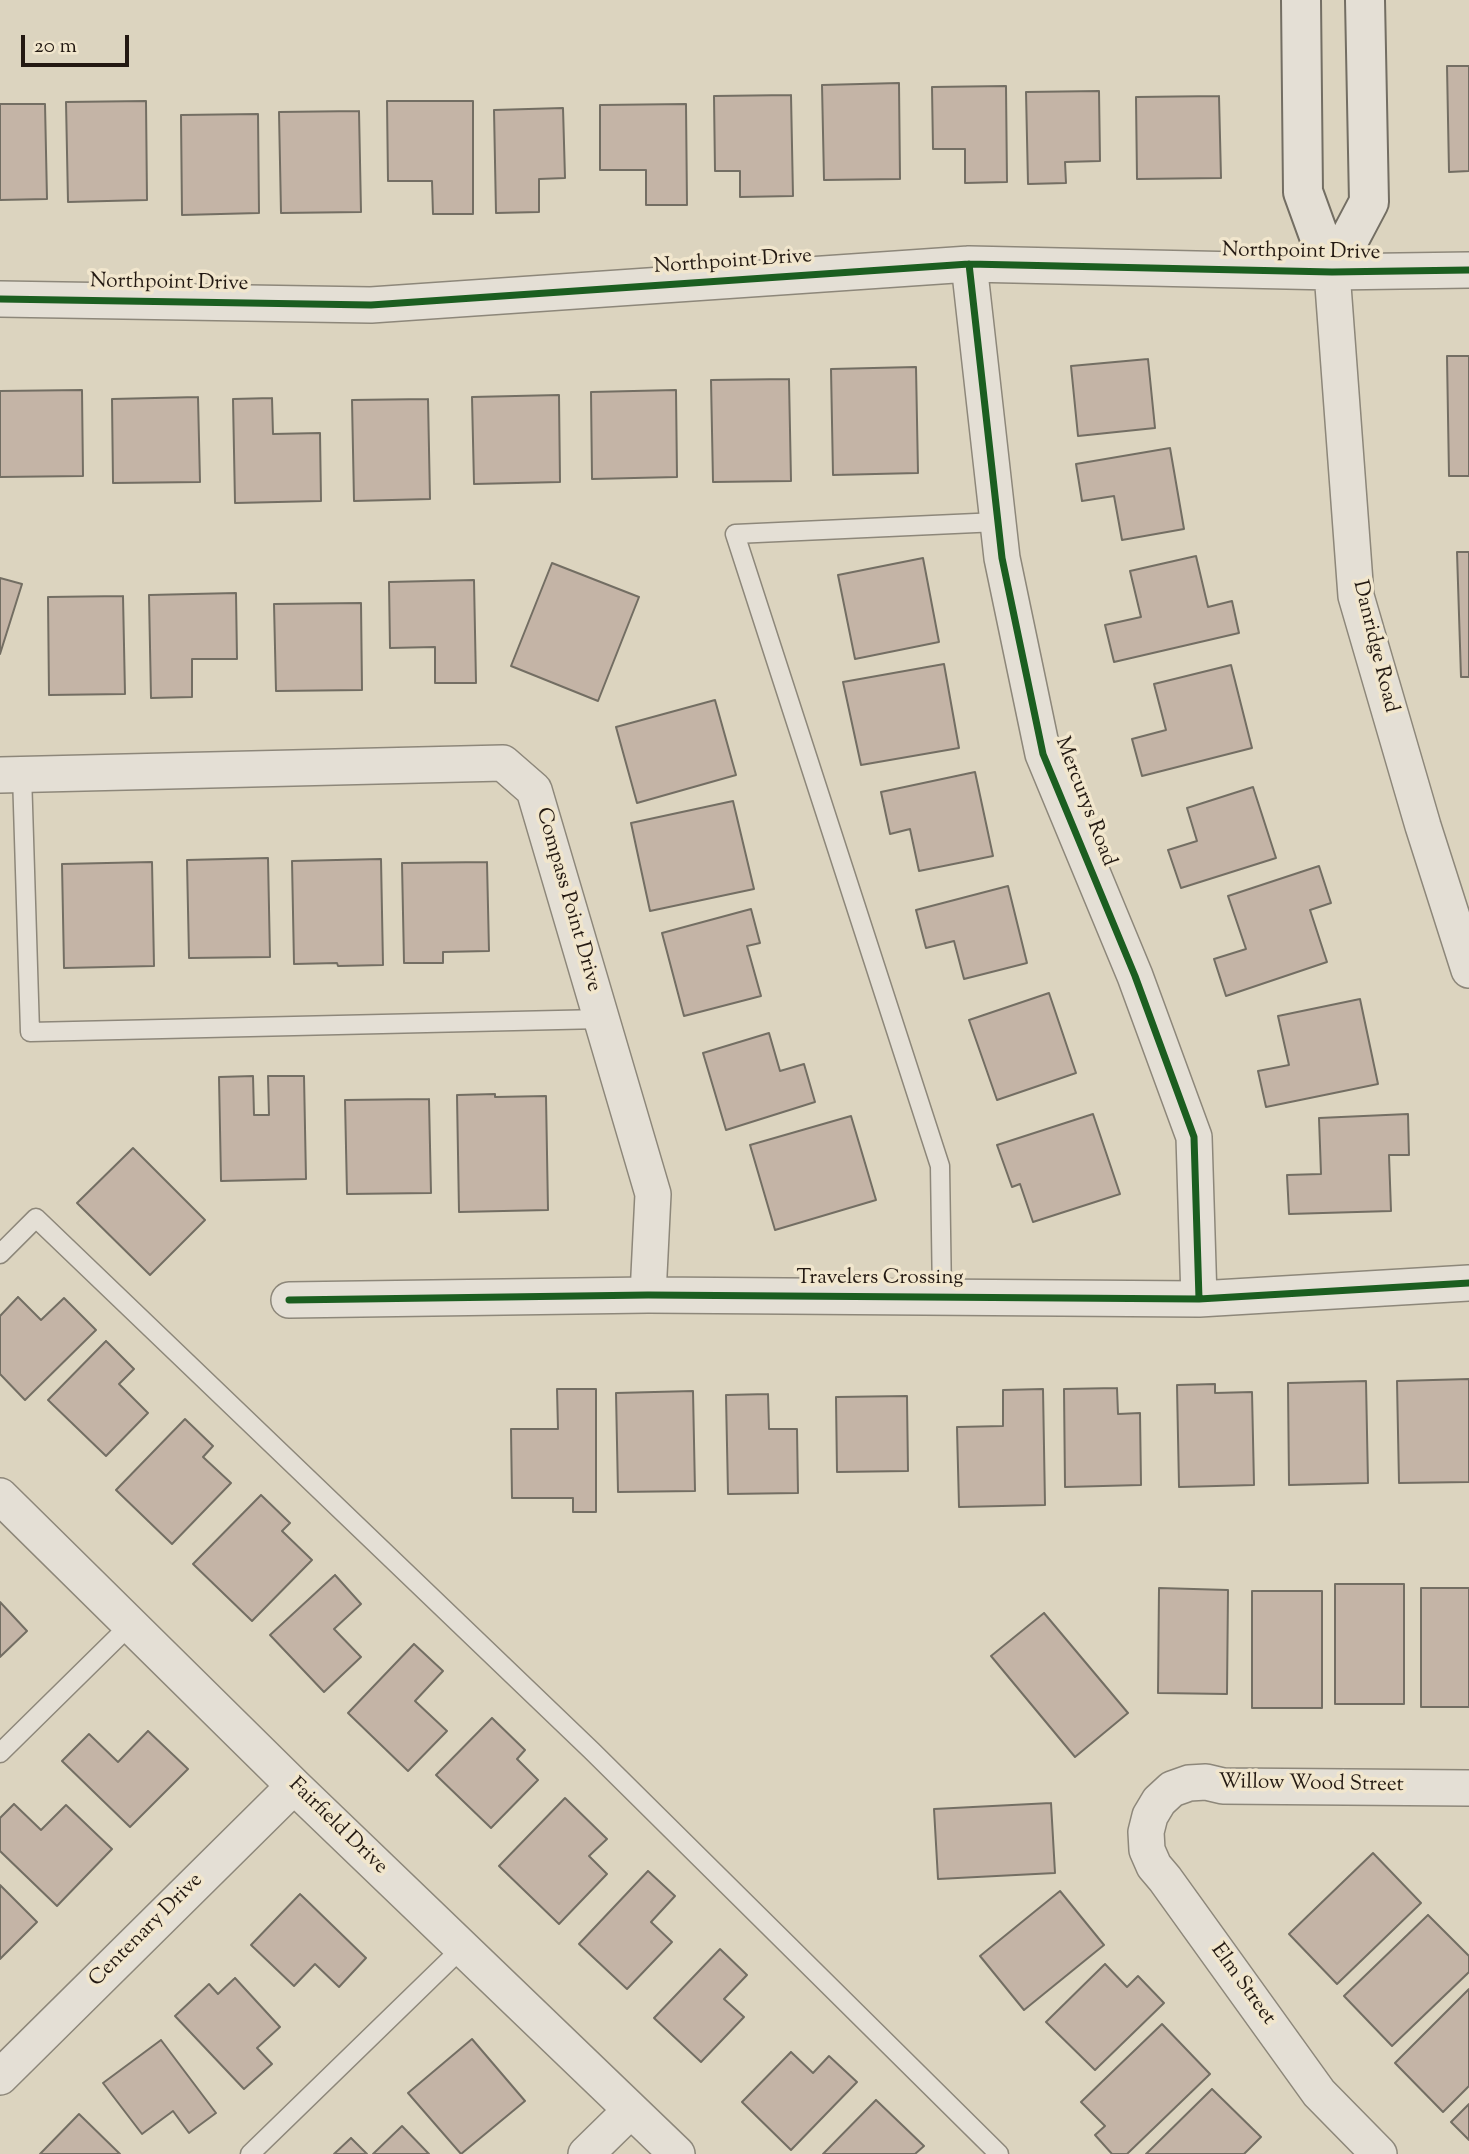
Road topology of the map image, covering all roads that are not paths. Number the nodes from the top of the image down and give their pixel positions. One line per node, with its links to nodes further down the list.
1 (1301, 0): 5 (street, Danridge Road)
2 (1365, 0): 5 (street)
3 (969, 264): 5 (street, Northpoint Drive); 6 (street, Northpoint Drive); 7 (street, Mercurys Road)
4 (1469, 270): 5 (street, Northpoint Drive)
5 (1332, 272): 9 (street, Danridge Road)
6 (0, 299)
7 (998, 522): 14 (lane); 15 (street, Mercurys Road)
8 (11, 774): 10 (street, Compass Point Drive); 10 (lane)
9 (1469, 970)
10 (602, 1019): 13 (street, Compass Point Drive)
11 (0, 1254): 29 (lane)
12 (1469, 1283): 15 (street, Travelers Crossing)
13 (649, 1295): 14 (street, Travelers Crossing); 16 (street, Travelers Crossing)
14 (942, 1297): 15 (street, Travelers Crossing)
15 (1199, 1299)
16 (289, 1300)
17 (0, 1496): 18 (street, Fairfield Drive)
18 (131, 1625): 19 (lane); 20 (street, Fairfield Drive)
19 (0, 1754)
20 (294, 1786): 23 (street, Fairfield Drive); 24 (street, Centenary Drive)
21 (1469, 1788): 22 (street, Willow Wood Street)
22 (1159, 1801): 30 (street, Elm Street)
23 (462, 1948): 25 (street, Fairfield Drive); 26 (lane)
24 (0, 2077)
25 (631, 2110): 27 (street); 28 (street, Fairfield Drive)
26 (250, 2154)
27 (586, 2154)
28 (677, 2154)
29 (999, 2154)
30 (1379, 2154)

